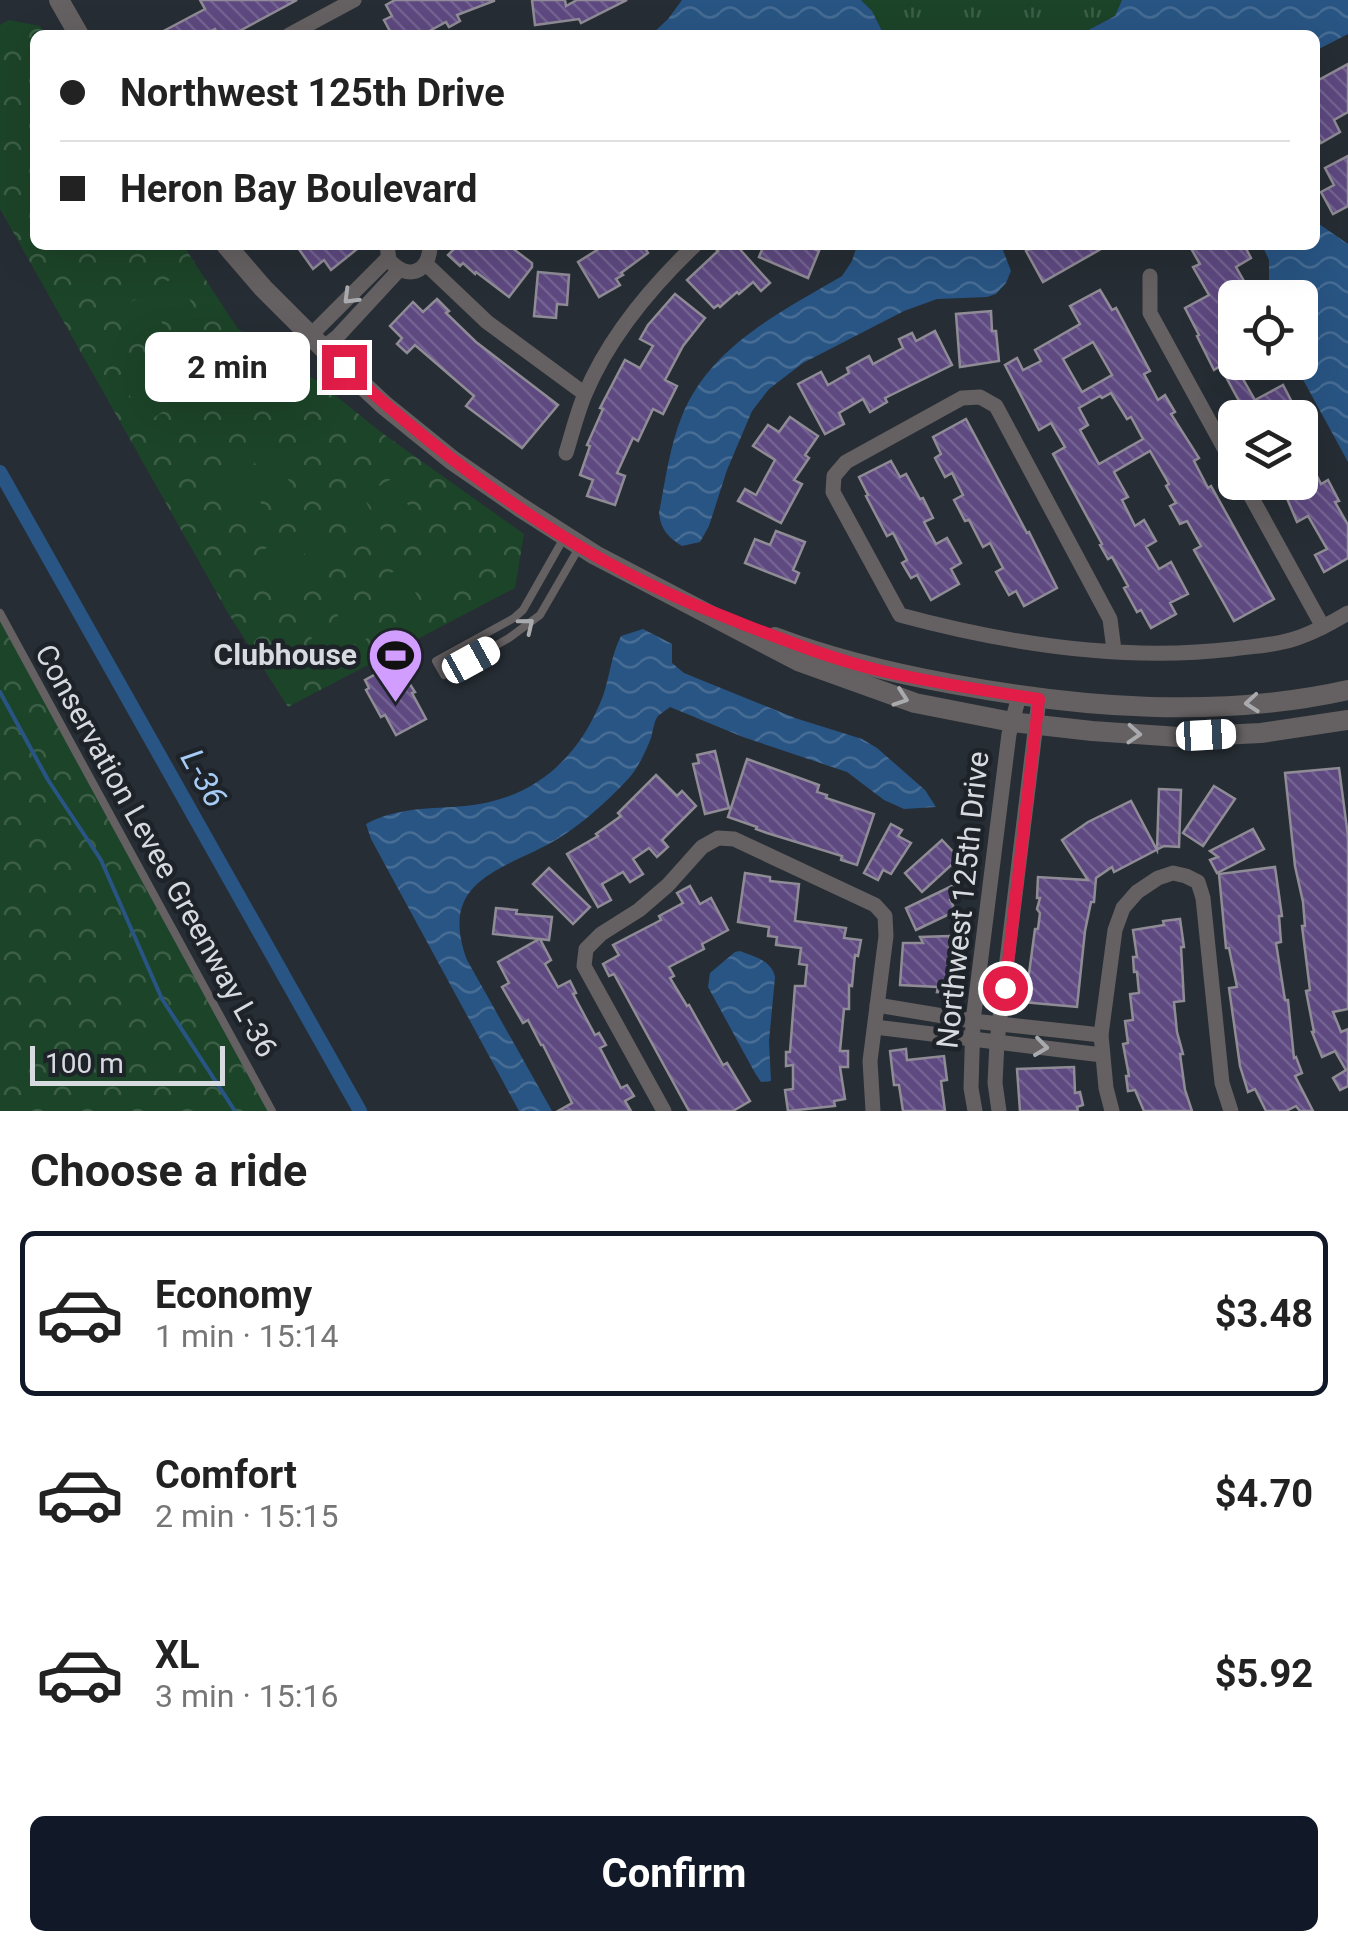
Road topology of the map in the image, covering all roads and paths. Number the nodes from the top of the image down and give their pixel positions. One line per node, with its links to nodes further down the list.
1 (59, 0): 3 (street)
2 (354, 0): 4 (street)
3 (76, 30)
4 (297, 30)
5 (230, 250): 11 (street)
6 (430, 250): 9 (street)
7 (689, 250): 12 (street)
8 (392, 258): 9 (street); 11 (street)
9 (426, 264): 12 (street)
10 (1150, 276): 13 (street)
11 (317, 342): 16 (street)
12 (585, 394): 14 (street)
13 (1218, 437)
14 (566, 453)
15 (1253, 500): 20 (street)
16 (572, 540): 16 (lane, one-way to 16); 17 (street)
17 (685, 601): 23 (street); 25 (street, one-way to 25)
18 (0, 613): 35 (lane, Conservation Levee Greenway L-36)
19 (1348, 613): 20 (street)
20 (1322, 627): 21 (street)
21 (1114, 650): 21 (street)
22 (1348, 690): 23 (street, one-way to 23)
23 (1029, 698): 25 (street, Northwest 125th Drive); 26 (street, Northwest 125th Drive)
24 (1348, 720): 26 (street, one-way to 24)
25 (1012, 722): 26 (street); 28 (street, Northwest 125th Drive)
26 (1037, 725): 29 (street, Northwest 125th Drive)
27 (877, 1006): 28 (street); 30 (street); 36 (street)
28 (972, 1021): 29 (street); 32 (street, Northwest 125th Drive)
29 (1001, 1024): 31 (street); 33 (street, Northwest 125th Drive)
30 (875, 1027): 32 (street); 37 (street)
31 (1100, 1035): 34 (street); 41 (street)
32 (973, 1039): 33 (street); 38 (street, Northwest 125th Drive)
33 (997, 1042): 34 (street, one-way to 34); 39 (street, Northwest 125th Drive)
34 (1102, 1055): 40 (street)
35 (272, 1111)
36 (664, 1111)
37 (873, 1111)
38 (974, 1111)
39 (999, 1111)
40 (1112, 1111)
41 (1231, 1111)

